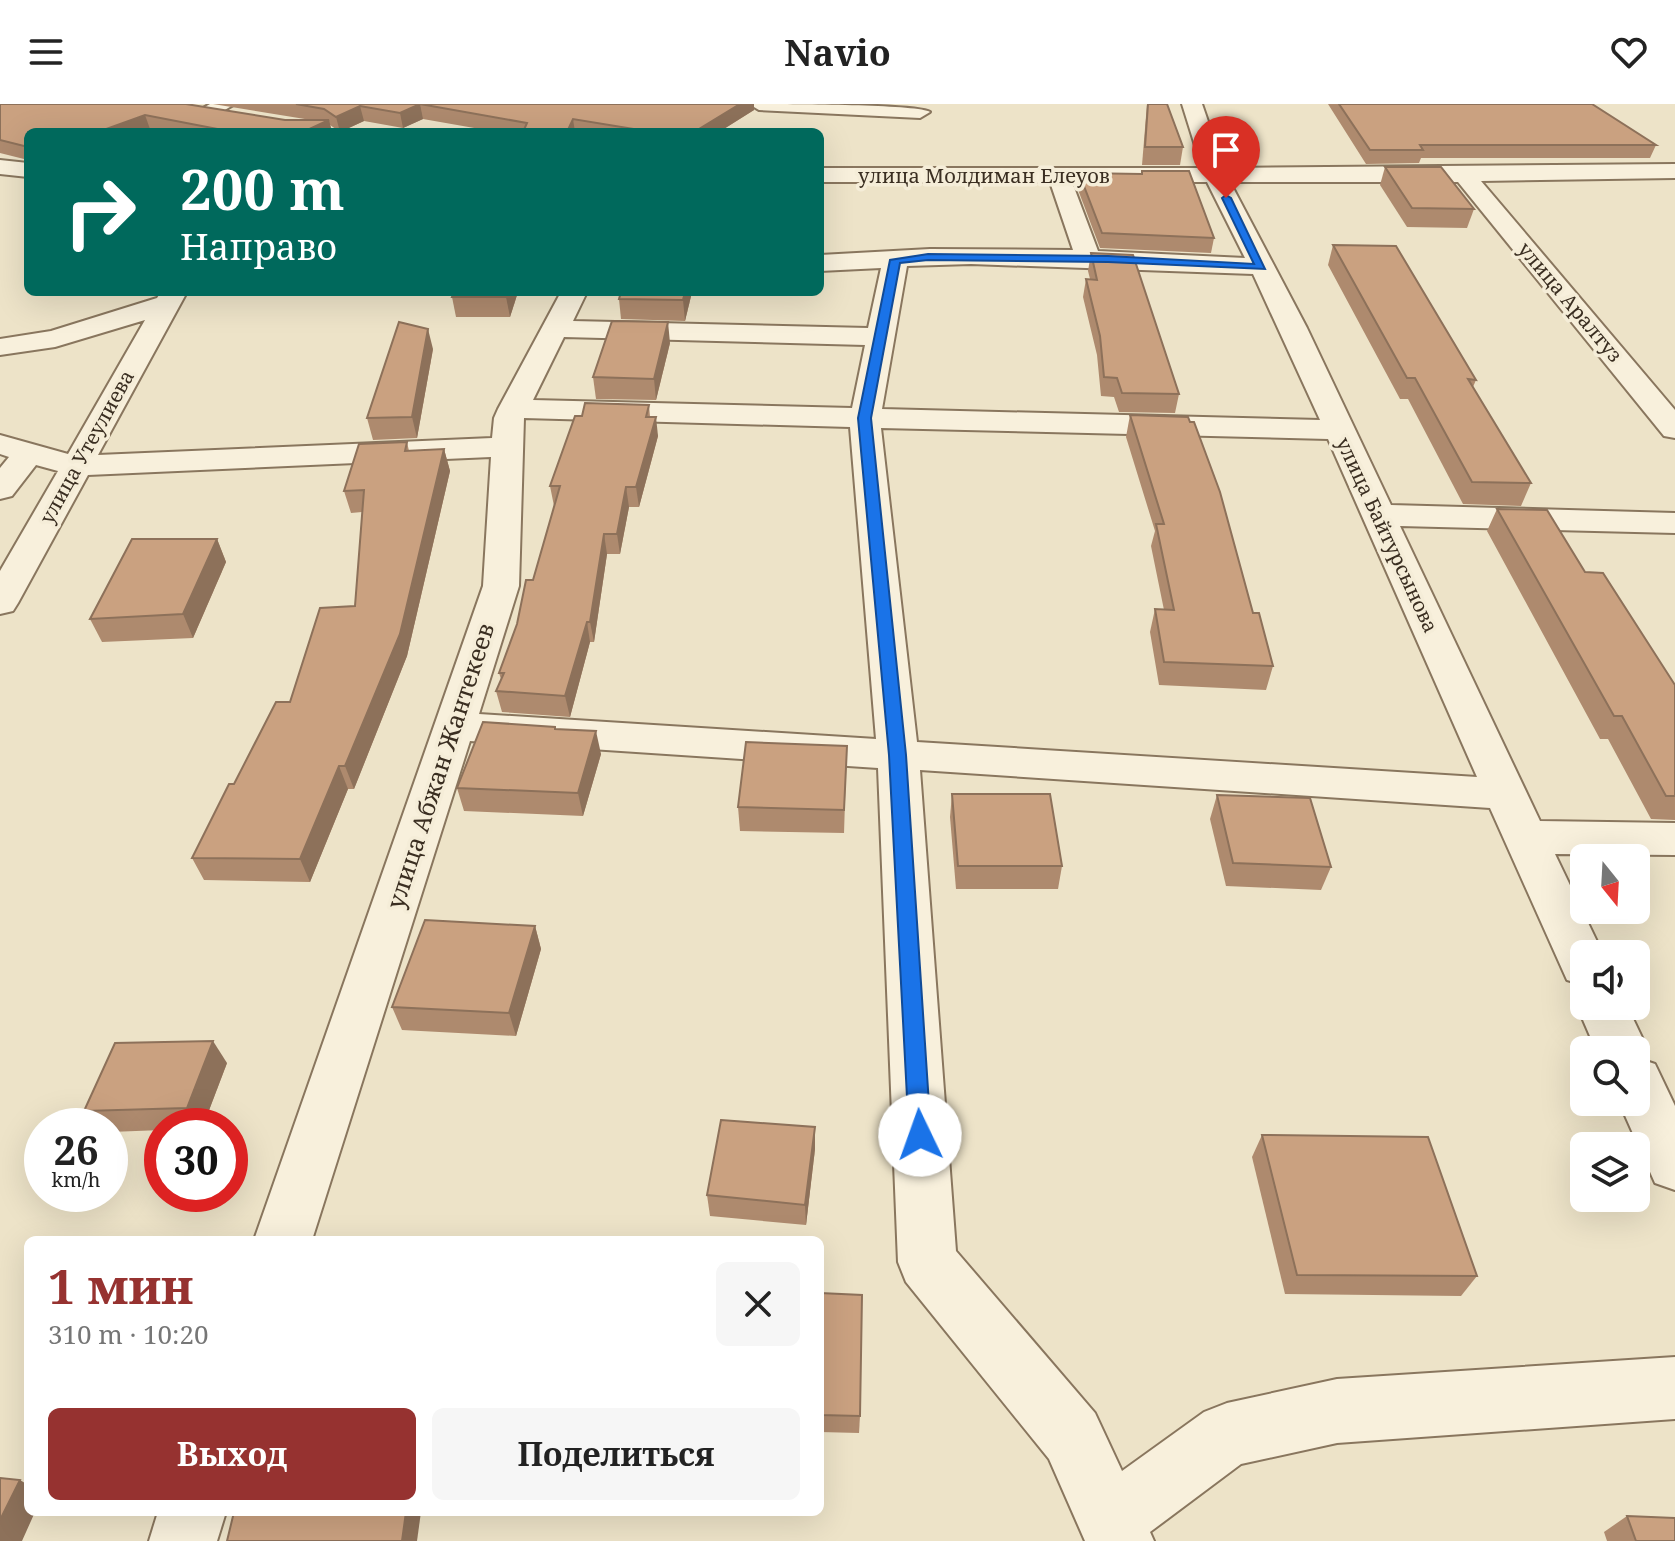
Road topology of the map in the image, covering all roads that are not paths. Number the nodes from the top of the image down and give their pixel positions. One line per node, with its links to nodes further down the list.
1 (1192, 104): 11 (street, улица Байтурсынова)
2 (171, 106): 4 (street)
3 (753, 109): 5 (street)
4 (225, 111): 6 (street)
5 (920, 112)
6 (181, 128)
7 (0, 167): 8 (street)
8 (24, 170)
9 (1675, 171): 12 (street, улица Молдиман Елеуов)
10 (824, 175): 13 (street, улица Молдиман Елеуов)
11 (1215, 175): 12 (street, улица Молдиман Елеуов); 13 (street, улица Молдиман Елеуов); 17 (street, улица Байтурсынова)
12 (1464, 175): 25 (street, улица Аралтуз)
13 (1059, 176): 14 (street)
14 (1088, 259): 15 (street); 17 (street)
15 (895, 260): 16 (street); 21 (street)
16 (824, 263)
17 (1261, 267): 26 (street, улица Байтурсынова)
18 (572, 296): 20 (street, улица Абжан Жантекеев)
19 (171, 298): 22 (street); 28 (street, улица Утеулиева)
20 (555, 329): 21 (street); 24 (street, улица Абжан Жантекеев)
21 (881, 337): 23 (street)
22 (0, 347)
23 (865, 418): 24 (street); 26 (street); 34 (street)
24 (510, 428): 28 (street); 33 (street, улица Абжан Жантекеев)
25 (1675, 429)
26 (1339, 430): 30 (street, улица Байтурсынова)
27 (14, 449): 28 (street); 29 (street)
28 (76, 466): 32 (street, улица Утеулиева)
29 (0, 489)
30 (1378, 515): 31 (street); 35 (street, улица Байтурсынова)
31 (1675, 523)
32 (0, 603)
33 (454, 726): 34 (street); 41 (street, улица Абжан Жантекеев)
34 (898, 755): 35 (street); 44 (street)
35 (1506, 794): 36 (street, улица Байтурсынова)
36 (1525, 837): 37 (street); 38 (street, улица Байтурсынова)
37 (1675, 839)
38 (1572, 940)
39 (1650, 1111): 40 (street)
40 (1675, 1165)
41 (284, 1236)
42 (1675, 1388): 44 (street)
43 (191, 1516): 45 (street)
44 (1115, 1530)
45 (183, 1541)

